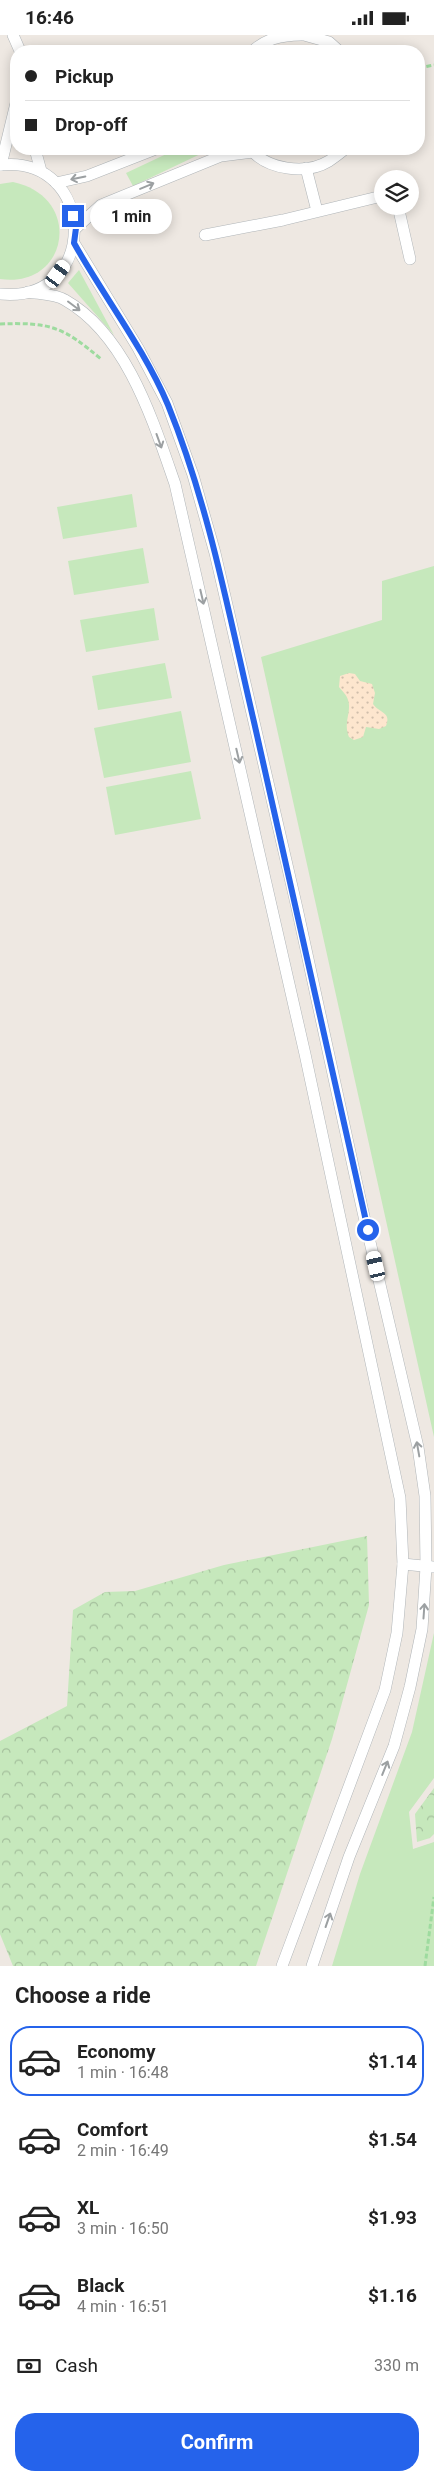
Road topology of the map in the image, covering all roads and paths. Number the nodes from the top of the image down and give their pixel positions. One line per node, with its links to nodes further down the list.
1 (302, 35): 2 (lane); 4 (lane)
2 (271, 37): 3 (lane)
3 (261, 45)
4 (332, 45)
5 (10, 128): 11 (lane)
6 (36, 155): 13 (lane)
7 (141, 155): 14 (lane, one-way to 14)
8 (227, 155): 18 (lane, one-way to 8)
9 (258, 155): 12 (lane)
10 (337, 155): 12 (lane)
11 (1, 165): 13 (lane)
12 (306, 169): 16 (lane)
13 (40, 171): 14 (lane)
14 (56, 183): 18 (lane)
15 (374, 197): 16 (lane)
16 (317, 211): 19 (lane)
17 (400, 215): 21 (lane)
18 (76, 228): 20 (lane)
19 (205, 235)
20 (74, 243): 22 (lane); 27 (lane, one-way to 20)
21 (410, 259)
22 (28, 292): 23 (lane); 26 (lane, one-way to 26)
23 (0, 293)
24 (0, 324): 25 (path)
25 (104, 362)
26 (402, 1563): 27 (lane); 29 (lane)
27 (430, 1567): 30 (lane, one-way to 27)
28 (434, 1897): 31 (path)
29 (282, 1966)
30 (312, 1966)
31 (425, 1966)

